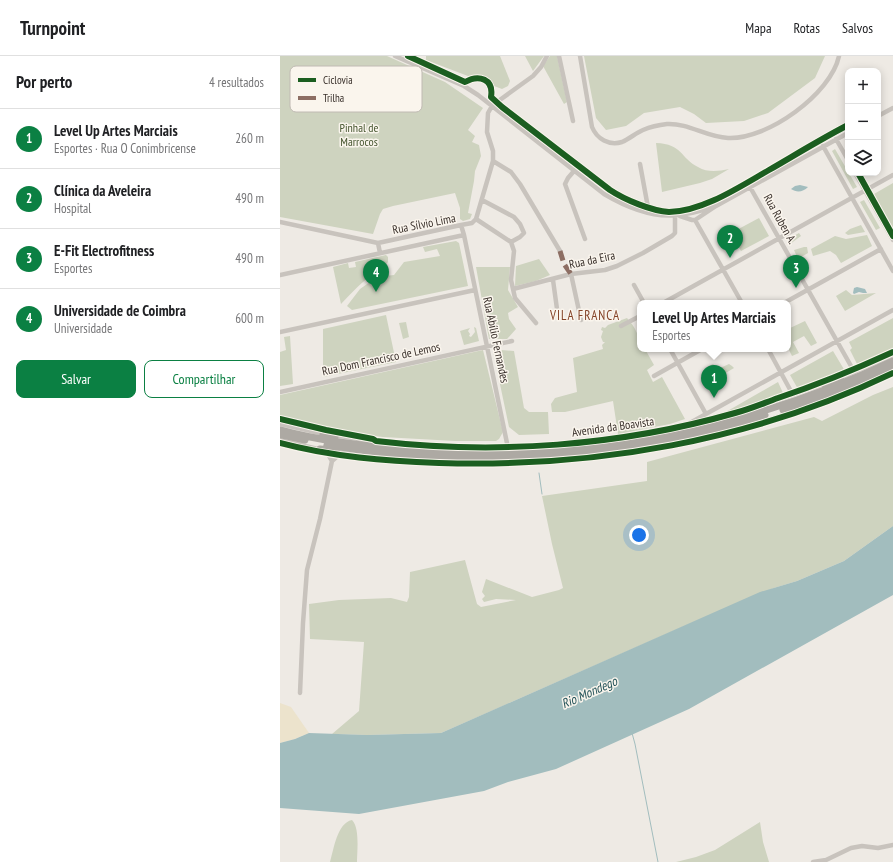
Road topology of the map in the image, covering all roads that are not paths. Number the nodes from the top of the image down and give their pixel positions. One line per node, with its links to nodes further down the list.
1 (394, 56): 6 (street)
2 (547, 56): 8 (street)
3 (559, 56): 11 (street)
4 (580, 56): 5 (street)
5 (839, 56)
6 (417, 66)
7 (422, 68): 8 (street)
8 (492, 106): 16 (street); 18 (street)
9 (893, 108): 10 (street)
10 (881, 114)
11 (573, 121)
12 (845, 134): 13 (street)
13 (836, 139): 14 (street); 15 (street)
14 (823, 146): 21 (street); 23 (street)
15 (845, 155)
16 (493, 161): 24 (street); 41 (street)
17 (640, 164): 26 (street)
18 (574, 171): 26 (street); 36 (street)
19 (893, 175): 22 (street)
20 (857, 176): 22 (street)
21 (750, 187): 25 (street); 35 (street, Rua Ruben A.)
22 (865, 191): 23 (street); 37 (street)
23 (852, 198): 35 (street); 40 (street)
24 (482, 200): 31 (street); 38 (street)
25 (716, 206): 27 (street); 30 (street)
26 (649, 213): 28 (street)
27 (692, 213): 28 (street); 29 (street); 30 (street)
28 (676, 215): 29 (street); 45 (street, Rua da Eira)
29 (690, 219): 30 (street)
30 (696, 219): 43 (street)
31 (476, 220): 33 (street); 38 (street)
32 (280, 222): 39 (street)
33 (461, 225): 34 (street, Rua Sílvio Lima); 39 (street, Rua Sílvio Lima)
34 (464, 235): 42 (street, Rua Sílvio Lima); 49 (street, Rua Abílio Fernandes)
35 (779, 239): 43 (street); 51 (street, Rua Ruben A.)
36 (585, 240)
37 (893, 240)
38 (511, 242): 50 (street)
39 (378, 243): 42 (street, Rua Sílvio Lima)
40 (881, 249): 44 (street); 51 (street)
41 (560, 251)
42 (380, 253): 46 (street, Rua Sílvio Lima)
43 (723, 270): 53 (street); 54 (street)
44 (893, 270)
45 (571, 274): 47 (street, Rua da Eira); 59 (street)
46 (280, 275)
47 (553, 280): 50 (street, Rua da Eira); 56 (street)
48 (634, 285): 52 (street)
49 (475, 290): 62 (street); 65 (street, Rua Abílio Fernandes)
50 (513, 290): 60 (street)
51 (808, 290): 55 (street); 64 (street, Rua Ruben A.)
52 (642, 300)
53 (668, 300)
54 (740, 300)
55 (790, 300)
56 (557, 309)
57 (893, 310): 64 (street)
58 (637, 318): 61 (street)
59 (581, 320)
60 (536, 323)
61 (621, 326)
62 (280, 332)
63 (512, 341): 65 (street, Rua Dom Francisco de Lemos)
64 (837, 341): 72 (street, Rua Ruben A.); 75 (street)
65 (487, 347): 78 (street, Rua Dom Francisco de Lemos); 89 (street, Rua Abílio Fernandes)
66 (672, 352): 71 (street)
67 (697, 352): 71 (street)
68 (770, 352): 75 (street)
69 (893, 355): 77 (street, Avenida da Boavista)
70 (893, 361): 80 (highway, Avenida da Boavista)
71 (677, 363): 76 (street); 81 (street)
72 (850, 366)
73 (893, 367): 88 (highway, Avenida da Boavista)
74 (893, 371): 91 (street)
75 (780, 372): 79 (street); 81 (street)
76 (654, 376)
77 (840, 378): 79 (street, Avenida da Boavista); 80 (highway)
78 (280, 392)
79 (793, 395): 83 (street, Avenida da Boavista)
80 (807, 396): 88 (highway, Avenida da Boavista)
81 (706, 414): 83 (street)
82 (280, 424): 86 (street, Avenida da Boavista)
83 (679, 429): 89 (street, Avenida da Boavista)
84 (280, 430): 88 (highway, Avenida da Boavista)
85 (280, 434): 88 (highway, Avenida da Boavista)
86 (323, 434): 88 (highway); 89 (street, Avenida da Boavista)
87 (280, 440): 90 (street)
88 (360, 447): 90 (highway)
89 (508, 448)
90 (323, 450): 91 (street); 92 (street)
91 (341, 453): 92 (street)
92 (332, 461): 93 (street)
93 (300, 693)
94 (893, 845): 95 (street)
95 (813, 862)

